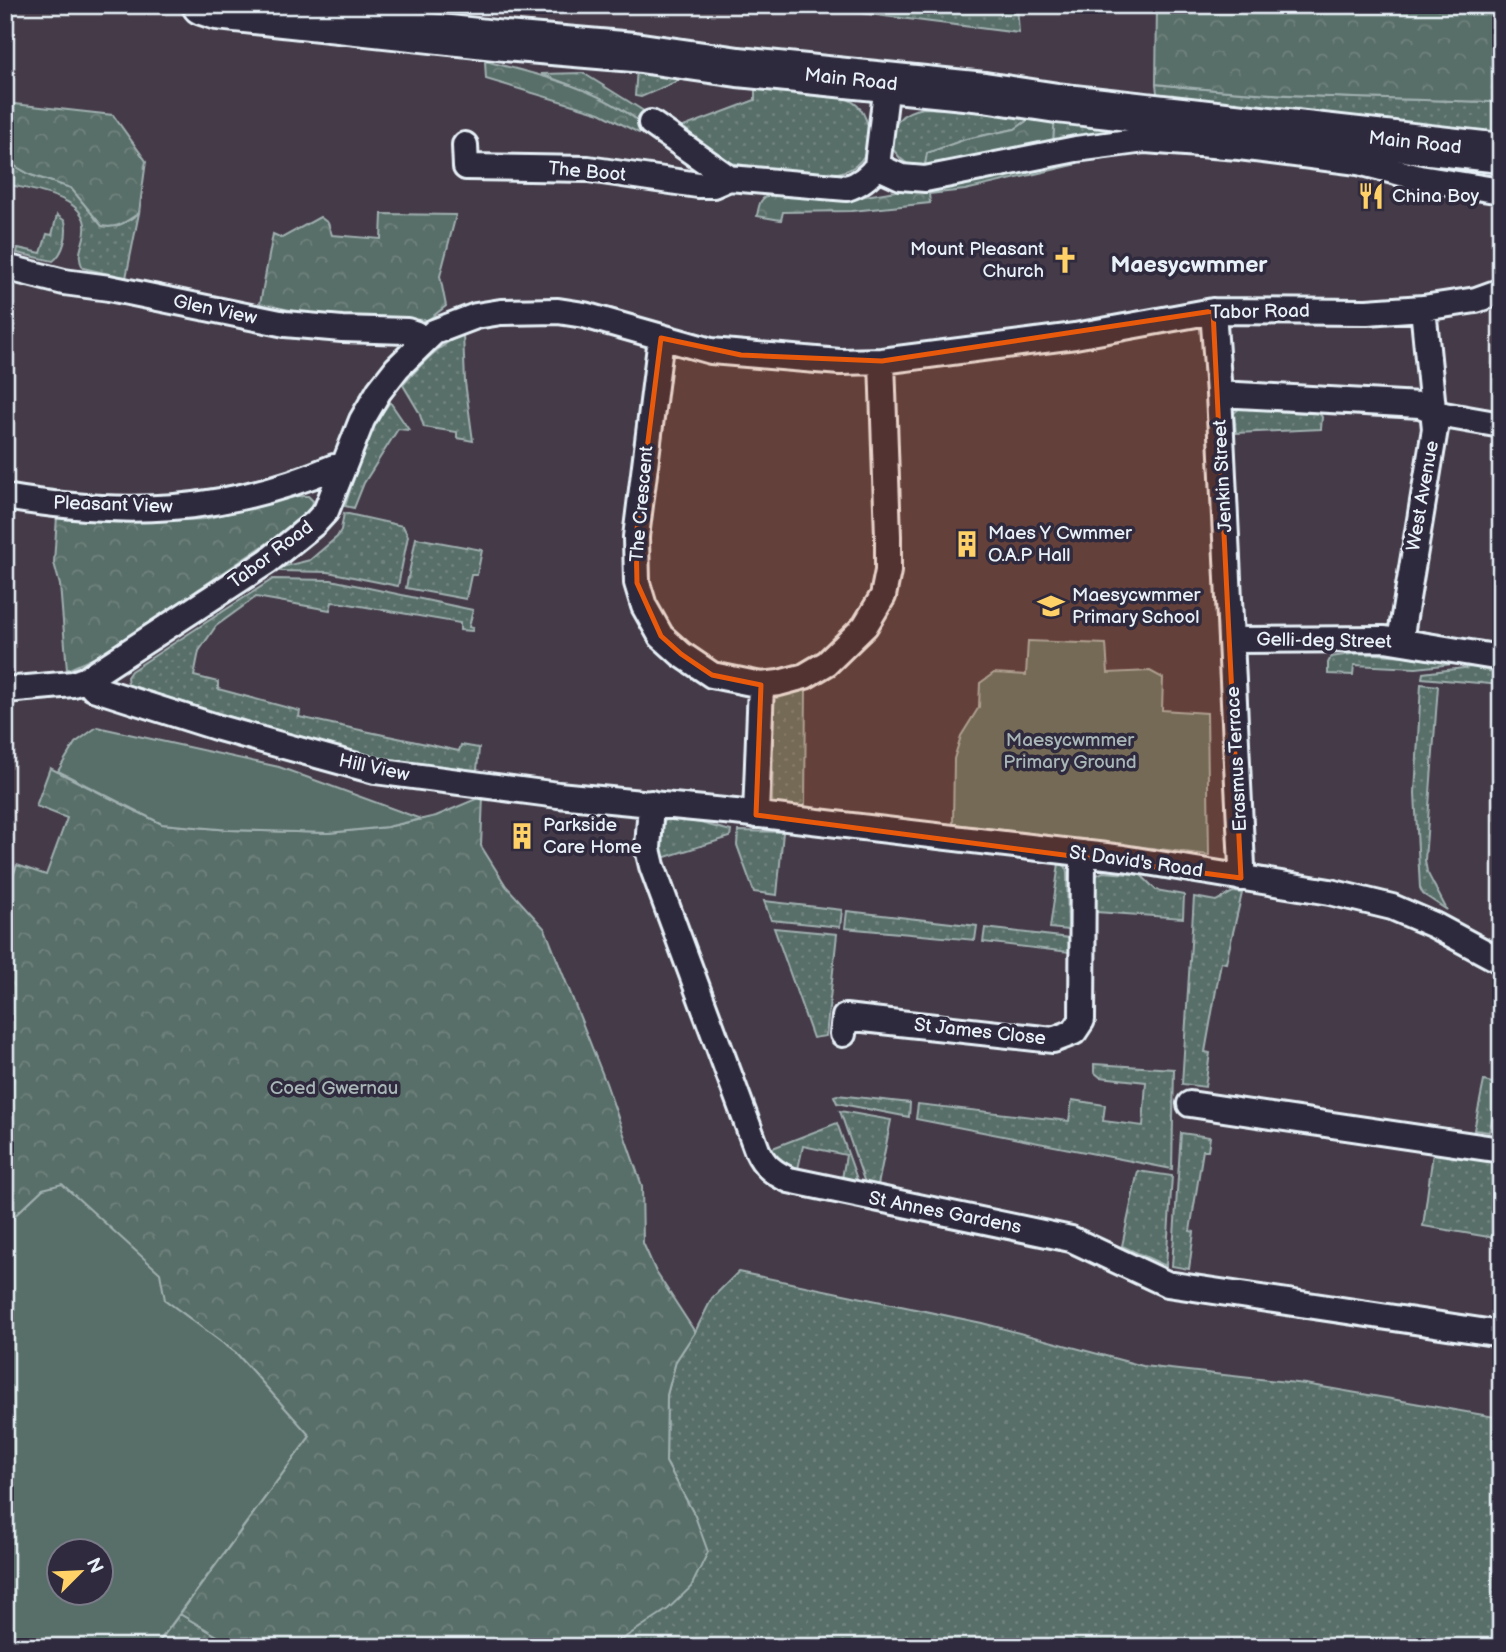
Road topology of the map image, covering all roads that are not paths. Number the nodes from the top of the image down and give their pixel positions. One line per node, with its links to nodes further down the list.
1 (202, 5): 2 (main road, Main Road)
2 (887, 84): 5 (street); 6 (main road, Main Road)
3 (652, 123): 7 (street)
4 (465, 145): 7 (street, The Boot)
5 (877, 166): 6 (street, Main Road); 7 (street)
6 (1492, 171)
7 (729, 178)
8 (5, 267): 13 (street, Glen View)
9 (1501, 291): 10 (street, Tabor Road)
10 (1423, 308): 11 (street, Tabor Road); 16 (street, West Avenue)
11 (1213, 311): 14 (street, Tabor Road); 15 (street, Jenkin Street)
12 (662, 338): 13 (street, Tabor Road); 14 (street, Tabor Road); 24 (street, The Crescent)
13 (423, 342): 18 (street, Tabor Road)
14 (883, 361): 24 (street, The Crescent)
15 (1219, 394): 16 (street); 20 (street, Jenkin Street)
16 (1432, 410): 17 (street); 21 (street, West Avenue)
17 (1501, 425)
18 (342, 467): 19 (street, Pleasant View); 23 (street, Tabor Road)
19 (5, 497)
20 (1231, 640): 21 (street, Gelli-deg Street); 29 (street, Erasmus Terrace)
21 (1400, 641): 22 (street, Gelli-deg Street)
22 (1501, 658)
23 (87, 679): 25 (street); 26 (street, Hill View)
24 (761, 685): 27 (street)
25 (5, 690)
26 (651, 803): 27 (street, Hill View); 34 (street, St Annes Gardens)
27 (756, 815): 28 (street, St David's Road)
28 (1083, 853): 29 (street, St David's Road); 31 (street, St James Close)
29 (1241, 878): 30 (street, St David's Road)
30 (1501, 961)
31 (843, 1034)
32 (1190, 1104): 33 (street)
33 (1500, 1144)
34 (1501, 1334)

